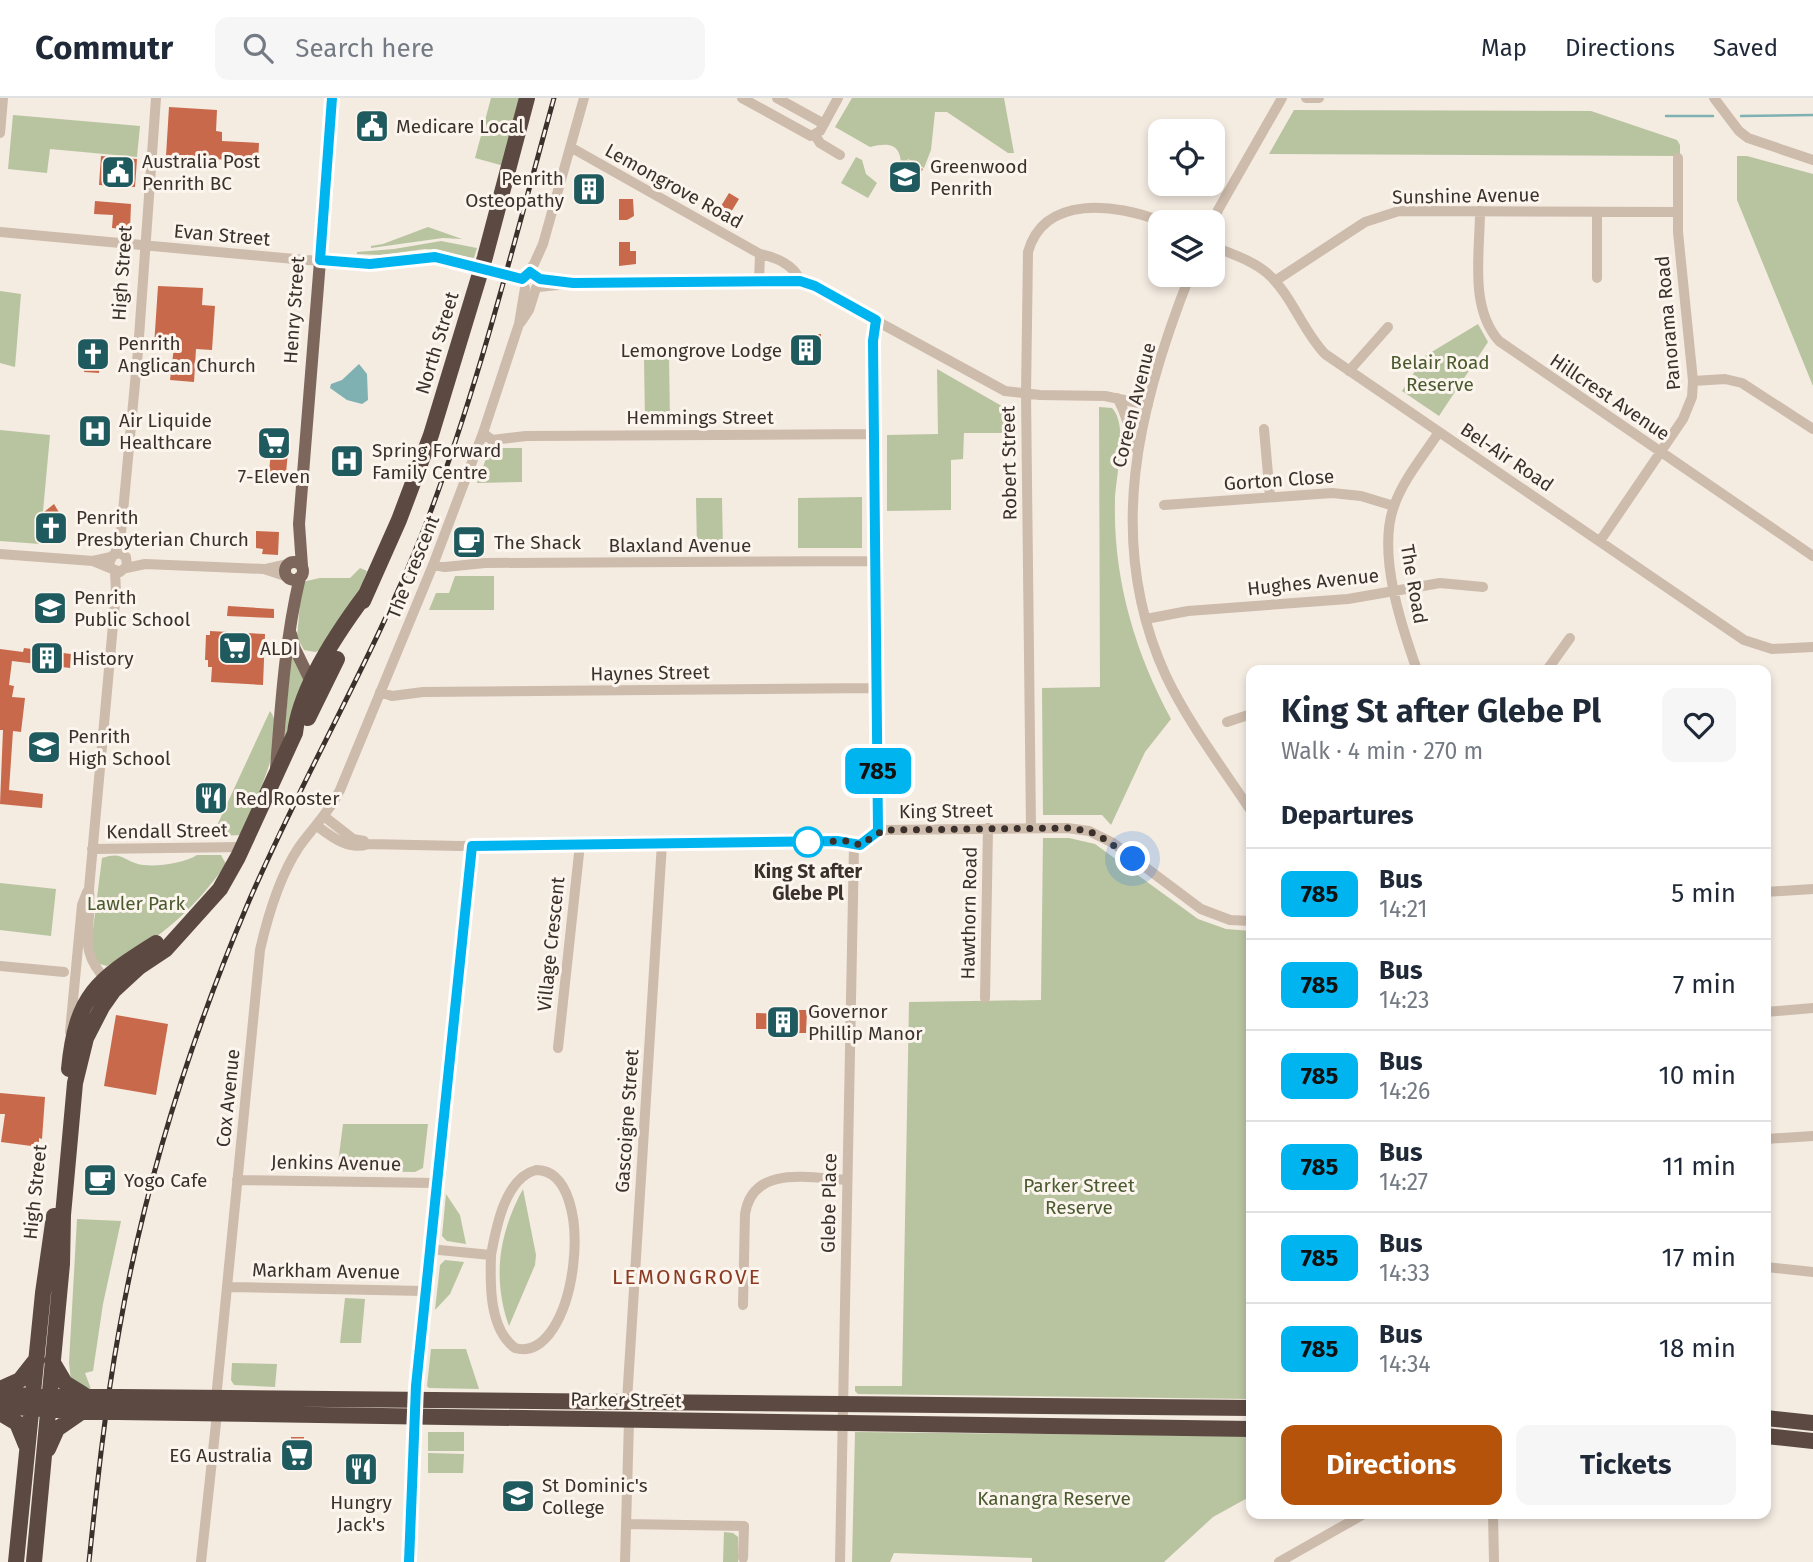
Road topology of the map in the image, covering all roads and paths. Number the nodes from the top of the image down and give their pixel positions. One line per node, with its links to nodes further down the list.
1 (3, 98): 14 (street)
2 (156, 98): 26 (street, High Street)
3 (332, 98): 29 (main road, Henry Street)
4 (527, 98): 62 (highway, North Street)
5 (584, 98): 16 (street, The Crescent)
6 (742, 98): 15 (street)
7 (778, 98): 13 (street)
8 (838, 98): 13 (street)
9 (1282, 98): 20 (street)
10 (1306, 98): 11 (street)
11 (1319, 98)
12 (1714, 98): 19 (street)
13 (824, 124): 15 (street)
14 (0, 133)
15 (815, 135): 17 (street)
16 (572, 148): 28 (street, Lemongrove Road); 33 (street, The Crescent)
17 (840, 155)
18 (1678, 158): 23 (street, Panorama Road)
19 (1813, 160)
20 (1221, 210)
21 (1480, 211): 22 (street, Sunshine Avenue); 34 (street, Sunshine Avenue); 49 (street, Hillcrest Avenue)
22 (1597, 212): 23 (street, Sunshine Avenue); 30 (street)
23 (1677, 212): 39 (street, Panorama Road)
24 (1148, 216): 40 (street, Robert Street)
25 (0, 232): 26 (street, Evan Street)
26 (145, 246): 29 (street, Evan Street); 58 (street, High Street)
27 (1225, 252): 34 (street, Bel-Air Road)
28 (760, 254): 31 (street); 32 (street, Lemongrove Road)
29 (320, 260): 33 (street, Evan Street, bridge); 59 (main road, Henry Street)
30 (1597, 278)
31 (759, 281): 32 (street, Evan Street); 33 (street, Evan Street)
32 (800, 281): 36 (street, Lemongrove Road)
33 (529, 282): 46 (street, The Crescent)
34 (1275, 282): 38 (street, Bel-Air Road)
35 (1186, 287): 42 (street, Coreen Avenue)
36 (876, 320): 40 (street, Lemongrove Road); 47 (street)
37 (1388, 327): 38 (street)
38 (1349, 371): 45 (street, Bel-Air Road)
39 (1693, 381): 44 (street); 49 (street, Panorama Road)
40 (1026, 394): 41 (street, Lemongrove Road); 82 (street, Robert Street)
41 (1117, 398): 42 (street, Lemongrove Road); 48 (street)
42 (1148, 405): 48 (street, Coreen Avenue)
43 (1264, 429): 50 (street)
44 (1813, 429)
45 (1439, 432): 52 (street, The Road); 53 (street, Bel-Air Road)
46 (483, 433): 47 (street, Hemmings Street); 56 (street, The Crescent)
47 (874, 434): 57 (street)
48 (1137, 451): 63 (street, Coreen Avenue)
49 (1661, 452): 53 (street, Panorama Road); 55 (street, Hillcrest Avenue)
50 (1269, 498): 51 (street, Gorton Close); 52 (street, Gorton Close)
51 (1164, 505)
52 (1394, 506): 61 (street, The Road)
53 (1600, 541): 66 (street, Bel-Air Road)
54 (0, 554): 58 (street)
55 (1813, 556)
56 (435, 561): 57 (street, Blaxland Avenue); 72 (street, The Crescent)
57 (875, 561): 73 (street)
58 (119, 563): 59 (street); 89 (street, High Street)
59 (293, 571): 64 (main road, Henry Street)
60 (1483, 587): 61 (street, Hughes Avenue)
61 (1395, 591): 63 (street, Hughes Avenue); 69 (street, The Road)
62 (366, 594): 68 (highway, North Street); 74 (highway, North Street)
63 (1146, 619): 79 (street, Coreen Avenue)
64 (290, 627): 67 (main road); 78 (main road, Henry Street)
65 (1570, 638): 70 (street)
66 (1813, 647)
67 (295, 649): 68 (main road); 71 (main road)
68 (330, 650): 71 (highway, North Street)
69 (1417, 665)
70 (1551, 665)
71 (312, 683): 74 (main road); 77 (highway)
72 (382, 687): 73 (street, Haynes Street); 80 (street, The Crescent)
73 (877, 688): 83 (street)
74 (312, 710): 77 (highway)
75 (1246, 716): 76 (street)
76 (1227, 722)
77 (295, 733): 78 (highway)
78 (275, 776): 88 (highway)
79 (1246, 803)
80 (321, 821): 86 (street); 104 (street, Cox Avenue)
81 (988, 828): 82 (street, King Street); 83 (street, King Street); 97 (street, Hawthorn Road)
82 (1031, 828): 93 (street, King Street)
83 (878, 831): 87 (street, King Street)
84 (662, 843): 85 (street); 87 (street); 117 (street, Gascoigne Street)
85 (580, 844): 86 (street); 100 (street, Village Crescent)
86 (472, 846): 106 (street)
87 (854, 846): 105 (street, Glebe Place)
88 (243, 847): 89 (street, Kendall Street); 96 (highway)
89 (92, 849): 90 (street, High Street)
90 (89, 889): 96 (street); 101 (street)
91 (1813, 889): 92 (street)
92 (1771, 892)
93 (1246, 921)
94 (0, 966): 95 (street)
95 (64, 972)
96 (105, 985): 101 (highway, High Street); 114 (highway, High Street)
97 (985, 998)
98 (1813, 1008): 99 (street)
99 (1771, 1012)
100 (558, 1048)
101 (70, 1059): 114 (highway, High Street)
102 (1813, 1136): 103 (street)
103 (1771, 1139)
104 (237, 1180): 106 (street, Jenkins Avenue); 111 (street, Cox Avenue)
105 (847, 1180): 113 (street); 118 (street, Glebe Place)
106 (435, 1183): 107 (street)
107 (429, 1249): 108 (street); 112 (street)
108 (491, 1255): 108 (street)
109 (1771, 1268): 110 (street)
110 (1813, 1272)
111 (228, 1287): 112 (street, Markham Avenue); 122 (street, Cox Avenue)
112 (424, 1291): 116 (street)
113 (743, 1305)
114 (45, 1359): 115 (highway); 119 (highway, High Street); 120 (highway)
115 (0, 1391): 119 (highway, Parker Street)
116 (415, 1399): 117 (highway, Parker Street); 122 (highway, Parker Street); 125 (street)
117 (627, 1401): 118 (highway, Parker Street)
118 (843, 1402): 123 (highway, Parker Street); 128 (street, Glebe Place)
119 (40, 1403): 120 (highway, Parker Street); 121 (highway, Parker Street); 133 (highway); 134 (highway)
120 (87, 1404): 122 (highway, Parker Street, bridge); 134 (highway)
121 (0, 1406)
122 (216, 1406): 125 (highway, Parker Street); 141 (street, Cox Avenue)
123 (1246, 1408)
124 (0, 1412): 133 (highway)
125 (414, 1416): 127 (highway, Parker Street); 142 (street)
126 (1771, 1419): 129 (highway)
127 (629, 1421): 128 (highway, Parker Street); 137 (street)
128 (842, 1423): 130 (highway, Parker Street); 144 (street, Glebe Place)
129 (1813, 1423)
130 (1246, 1429)
131 (1771, 1436): 132 (highway)
132 (1809, 1439)
133 (27, 1451): 139 (highway)
134 (42, 1471): 140 (highway)
135 (1355, 1519): 145 (street)
136 (1493, 1519): 146 (street)
137 (626, 1524): 138 (street); 143 (street)
138 (743, 1558)
139 (16, 1562)
140 (34, 1562)
141 (201, 1562)
142 (410, 1562)
143 (625, 1562)
144 (839, 1562)
145 (1279, 1562)
146 (1494, 1562)

